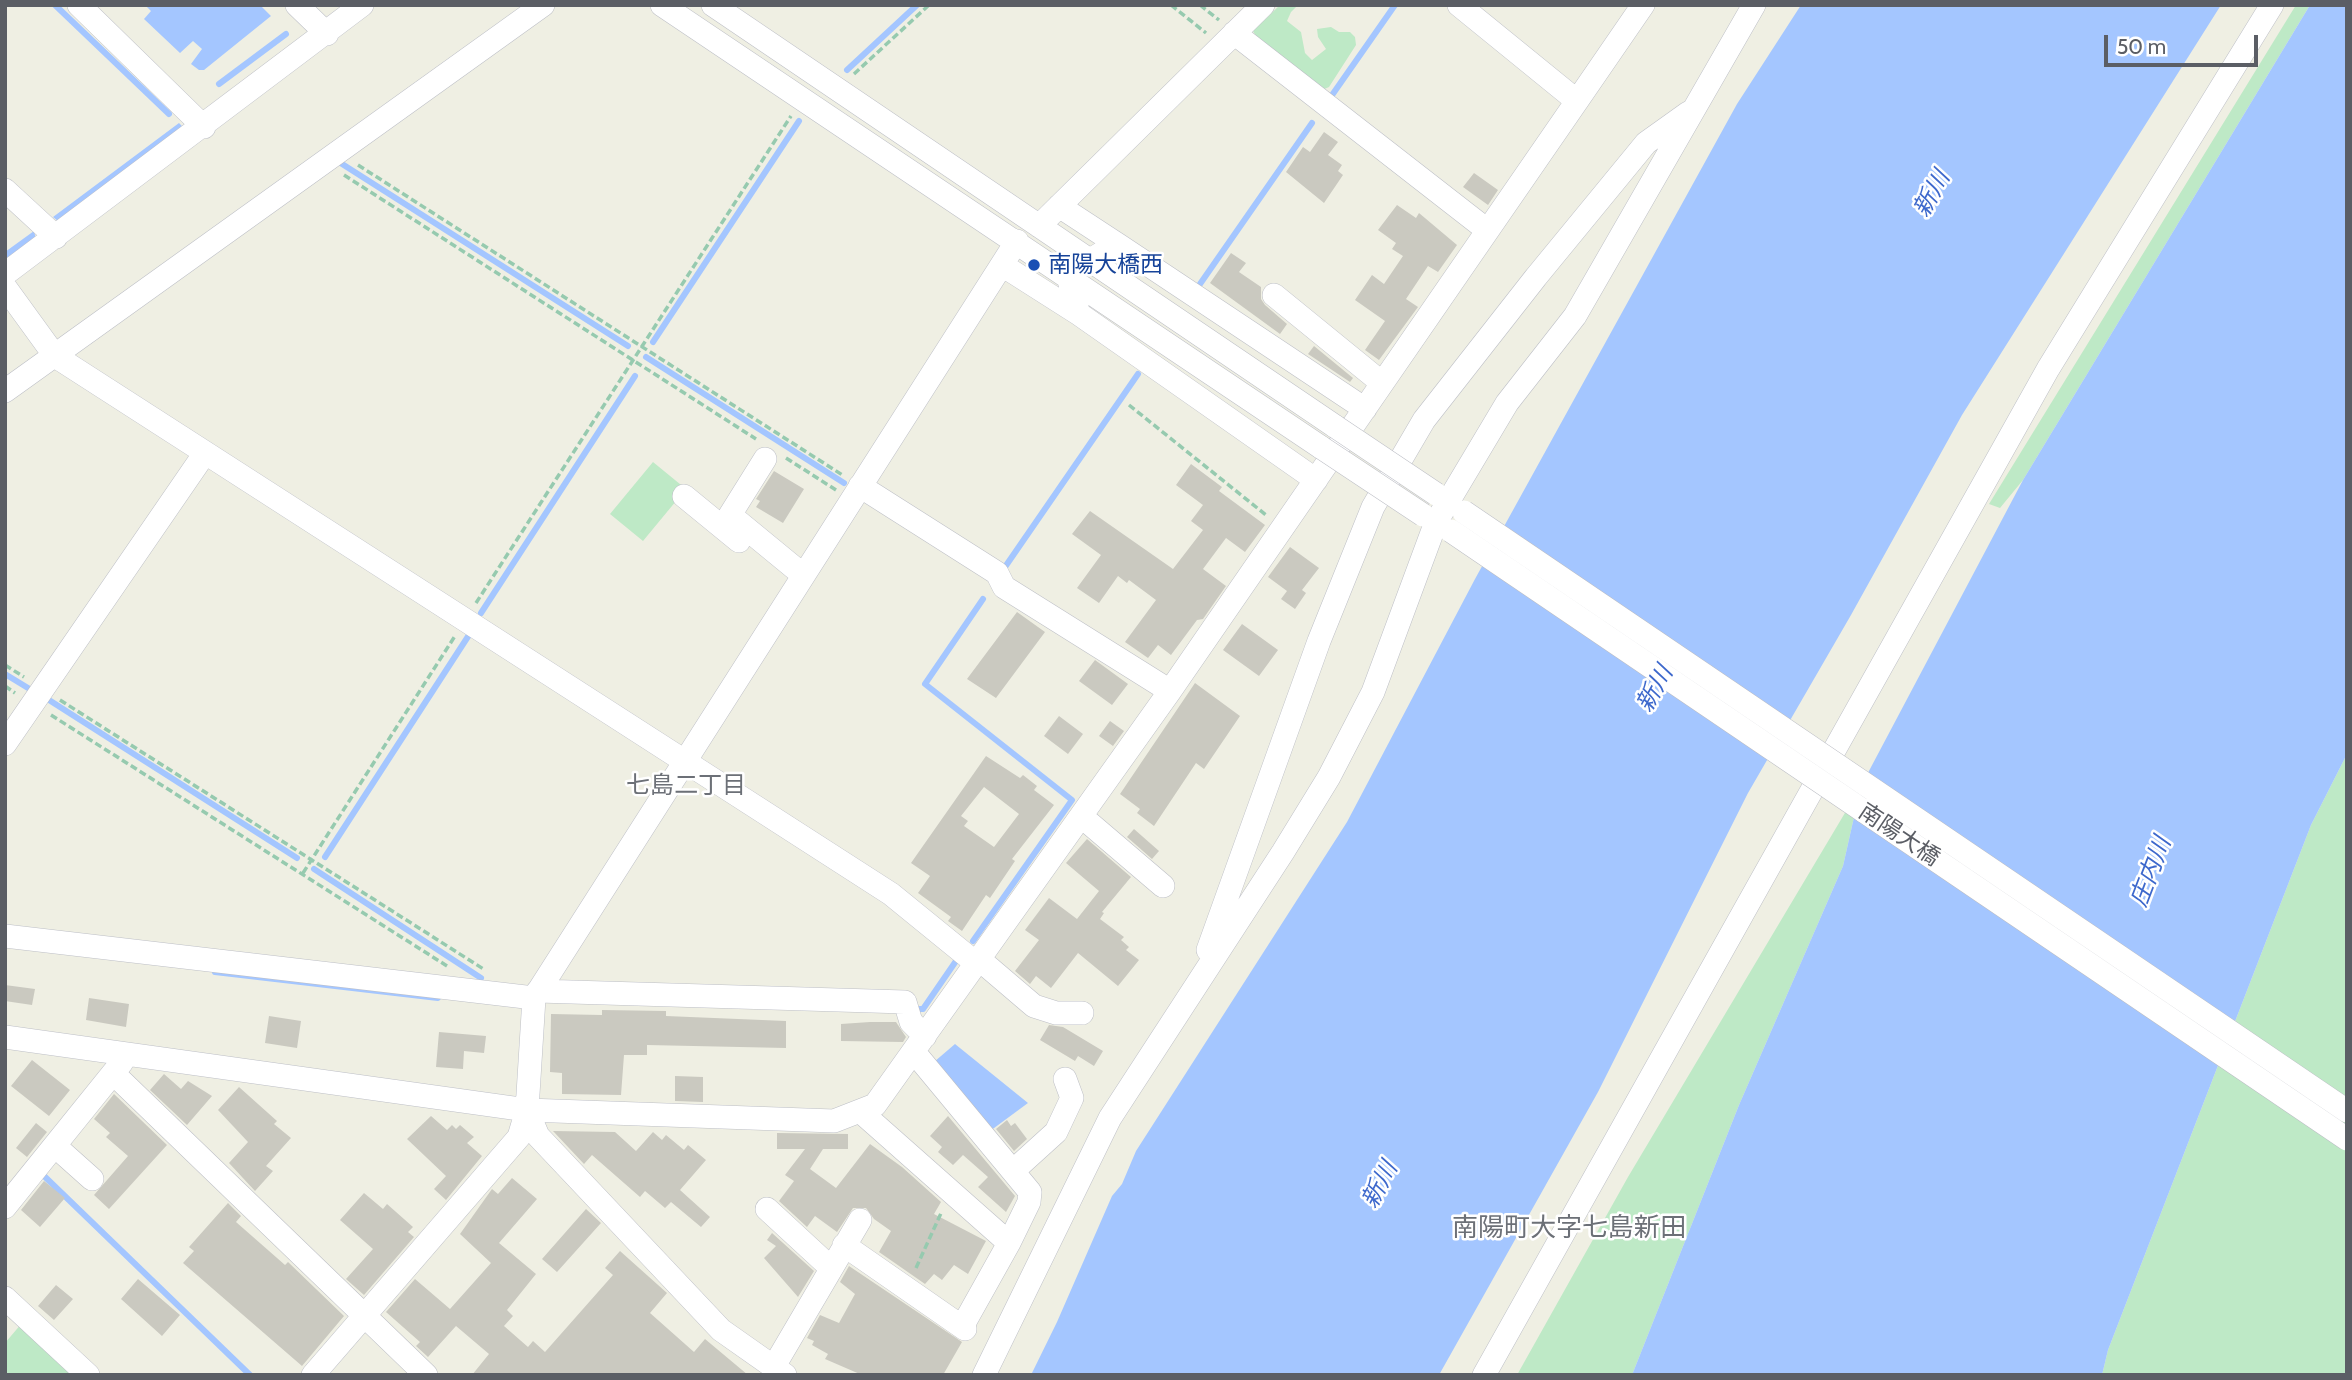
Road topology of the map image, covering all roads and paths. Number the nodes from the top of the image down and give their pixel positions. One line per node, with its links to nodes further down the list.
1 (79, 5): 20 (street)
2 (297, 5): 14 (street)
3 (362, 5): 14 (street)
4 (543, 5): 21 (street)
5 (662, 5): 17 (street)
6 (713, 5): 16 (street)
7 (929, 5): 16 (path)
8 (1171, 5): 15 (path)
9 (1263, 5): 15 (street)
10 (1459, 5): 18 (street)
11 (1643, 5): 18 (street)
12 (1754, 5): 19 (street)
13 (2272, 5): 95 (street)
14 (327, 34): 20 (street)
15 (1228, 39): 23 (street); 25 (street)
16 (838, 90): 24 (street)
17 (802, 98): 27 (street); 36 (path)
18 (1577, 100): 25 (street)
19 (1693, 109): 48 (street); 65 (street)
20 (204, 127): 26 (street)
21 (332, 158): 36 (path); 37 (street); 38 (path)
22 (5, 190): 26 (street)
23 (1059, 206): 24 (street); 28 (street)
24 (1039, 226): 29 (street)
25 (1487, 230): 39 (street)
26 (56, 237): 31 (street)
27 (1017, 241): 30 (street); 32 (street)
28 (1116, 244): 29 (street); 42 (street)
29 (1090, 260): 48 (street, bridge)
30 (1002, 265): 35 (street); 46 (street)
31 (5, 274)
32 (1067, 274): 35 (street); 48 (street, bridge)
33 (5, 287): 37 (street)
34 (1274, 295): 39 (street)
35 (1079, 314): 45 (street)
36 (645, 346): 38 (path); 46 (path)
37 (55, 356): 40 (street); 43 (street)
38 (634, 363): 44 (path); 51 (path)
39 (1382, 383): 42 (street)
40 (5, 391)
41 (1129, 405): 49 (path)
42 (1365, 409): 45 (street)
43 (205, 453): 51 (street); 54 (street)
44 (769, 453): 46 (path); 50 (street)
45 (1315, 480): 49 (street)
46 (856, 493): 50 (street); 53 (street)
47 (684, 496): 50 (street)
48 (1443, 512): 65 (street); 74 (street, 南陽大橋, bridge); 76 (street, 南陽大橋, bridge)
49 (1283, 528): 53 (street)
50 (799, 582): 56 (street)
51 (465, 620): 56 (street); 58 (path)
52 (5, 665): 54 (path)
53 (1170, 691): 57 (street)
54 (37, 696): 55 (street); 58 (path); 59 (path)
55 (5, 744)
56 (685, 762): 62 (street); 66 (street)
57 (1081, 816): 60 (street); 62 (street)
58 (312, 859): 59 (path); 64 (path)
59 (303, 873): 63 (path)
60 (1163, 886)
61 (5, 936): 66 (street)
62 (978, 962): 67 (street); 69 (street)
63 (453, 970)
64 (493, 975)
65 (1195, 986): 94 (street)
66 (536, 995): 69 (street); 73 (street)
67 (1082, 1013)
68 (5, 1037): 70 (street)
69 (919, 1044): 75 (street); 78 (street)
70 (124, 1052): 71 (street); 73 (street)
71 (114, 1074): 77 (street); 89 (street)
72 (1065, 1079): 78 (street)
73 (527, 1110): 75 (street); 89 (street); 90 (street)
74 (2347, 1111)
75 (861, 1112): 80 (street)
76 (2347, 1139)
77 (55, 1146): 79 (street); 81 (street)
78 (1013, 1171): 84 (street)
79 (93, 1179)
80 (951, 1192): 84 (street); 87 (path)
81 (5, 1207)
82 (767, 1209): 86 (street)
83 (860, 1220): 85 (street)
84 (1009, 1243): 87 (street)
85 (844, 1245): 86 (street); 87 (street)
86 (831, 1268): 90 (street)
87 (907, 1289)
88 (5, 1298): 91 (street)
89 (364, 1317): 92 (street); 93 (street)
90 (779, 1372)
91 (88, 1375)
92 (313, 1375)
93 (425, 1375)
94 (984, 1375)
95 (1484, 1375)

